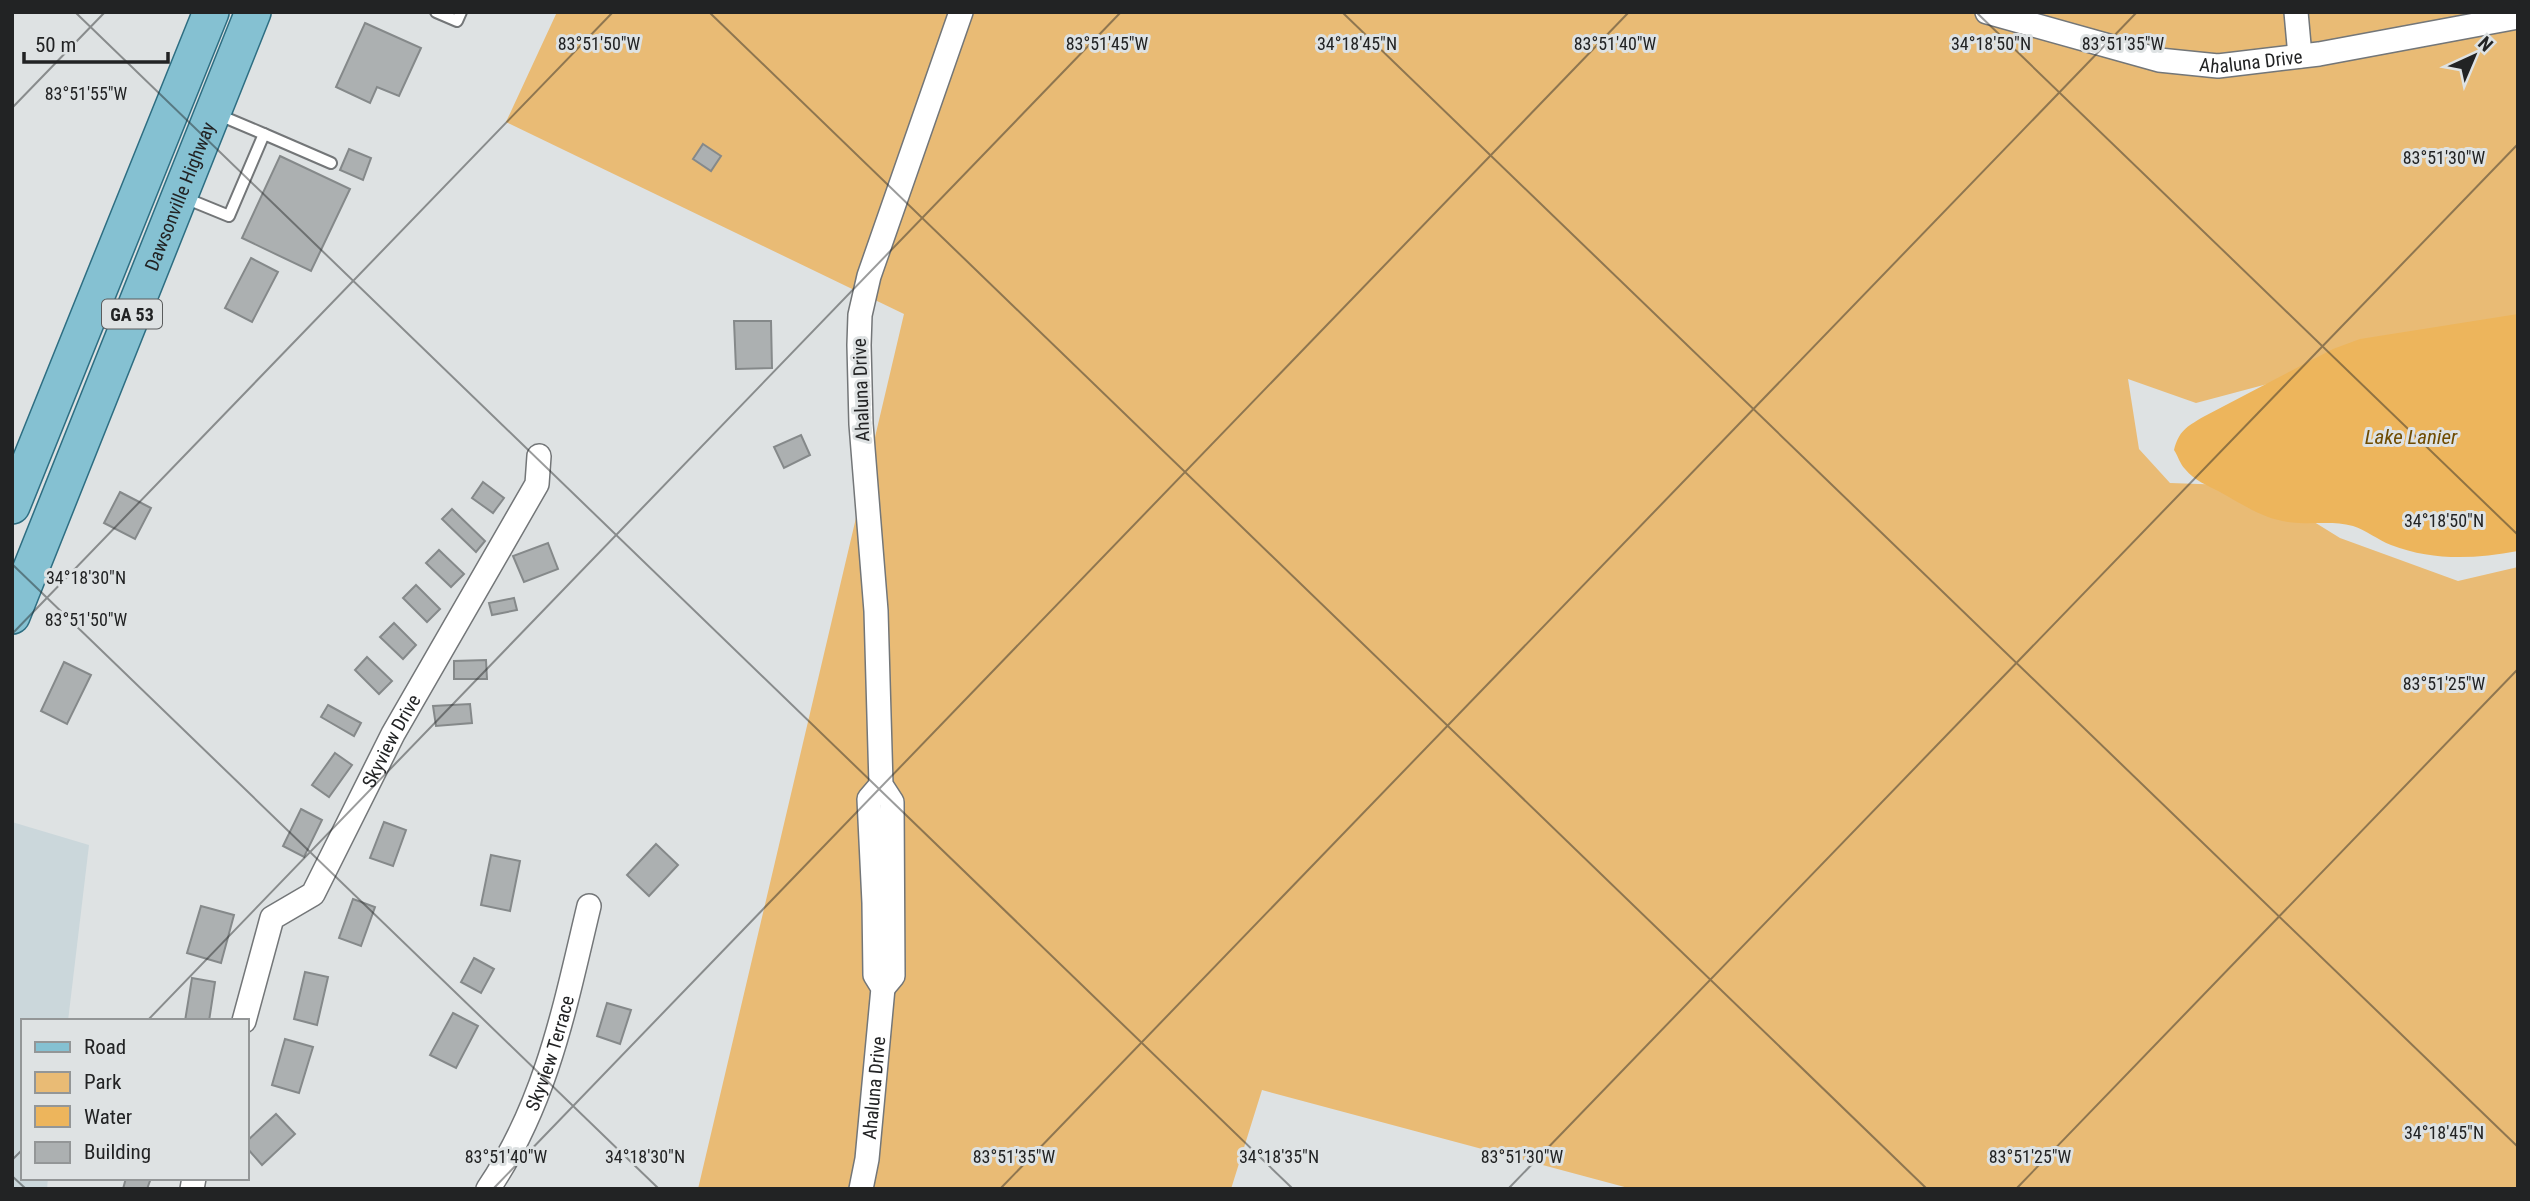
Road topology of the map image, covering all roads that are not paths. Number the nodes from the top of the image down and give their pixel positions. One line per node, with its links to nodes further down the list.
1 (211, 12): 15 (main road, Dawsonville Highway / GA 53)
2 (253, 12): 10 (main road, Dawsonville Highway / GA 53)
3 (436, 12): 4 (lane)
4 (461, 12)
5 (961, 12): 20 (street, Ahaluna Drive)
6 (1987, 12): 9 (street, Ahaluna Drive)
7 (2296, 12): 9 (street)
8 (2518, 17): 9 (street, Ahaluna Drive)
9 (2300, 56)
10 (213, 113): 11 (lane); 13 (main road, Dawsonville Highway / GA 53)
11 (264, 134): 12 (lane); 13 (lane)
12 (331, 163)
13 (179, 195): 16 (main road, Dawsonville Highway / GA 53)
14 (539, 456): 18 (street, Skyview Drive)
15 (12, 506)
16 (12, 616)
17 (589, 906): 19 (street, Skyview Terrace)
18 (245, 1019)
19 (488, 1189)
20 (861, 1189)

